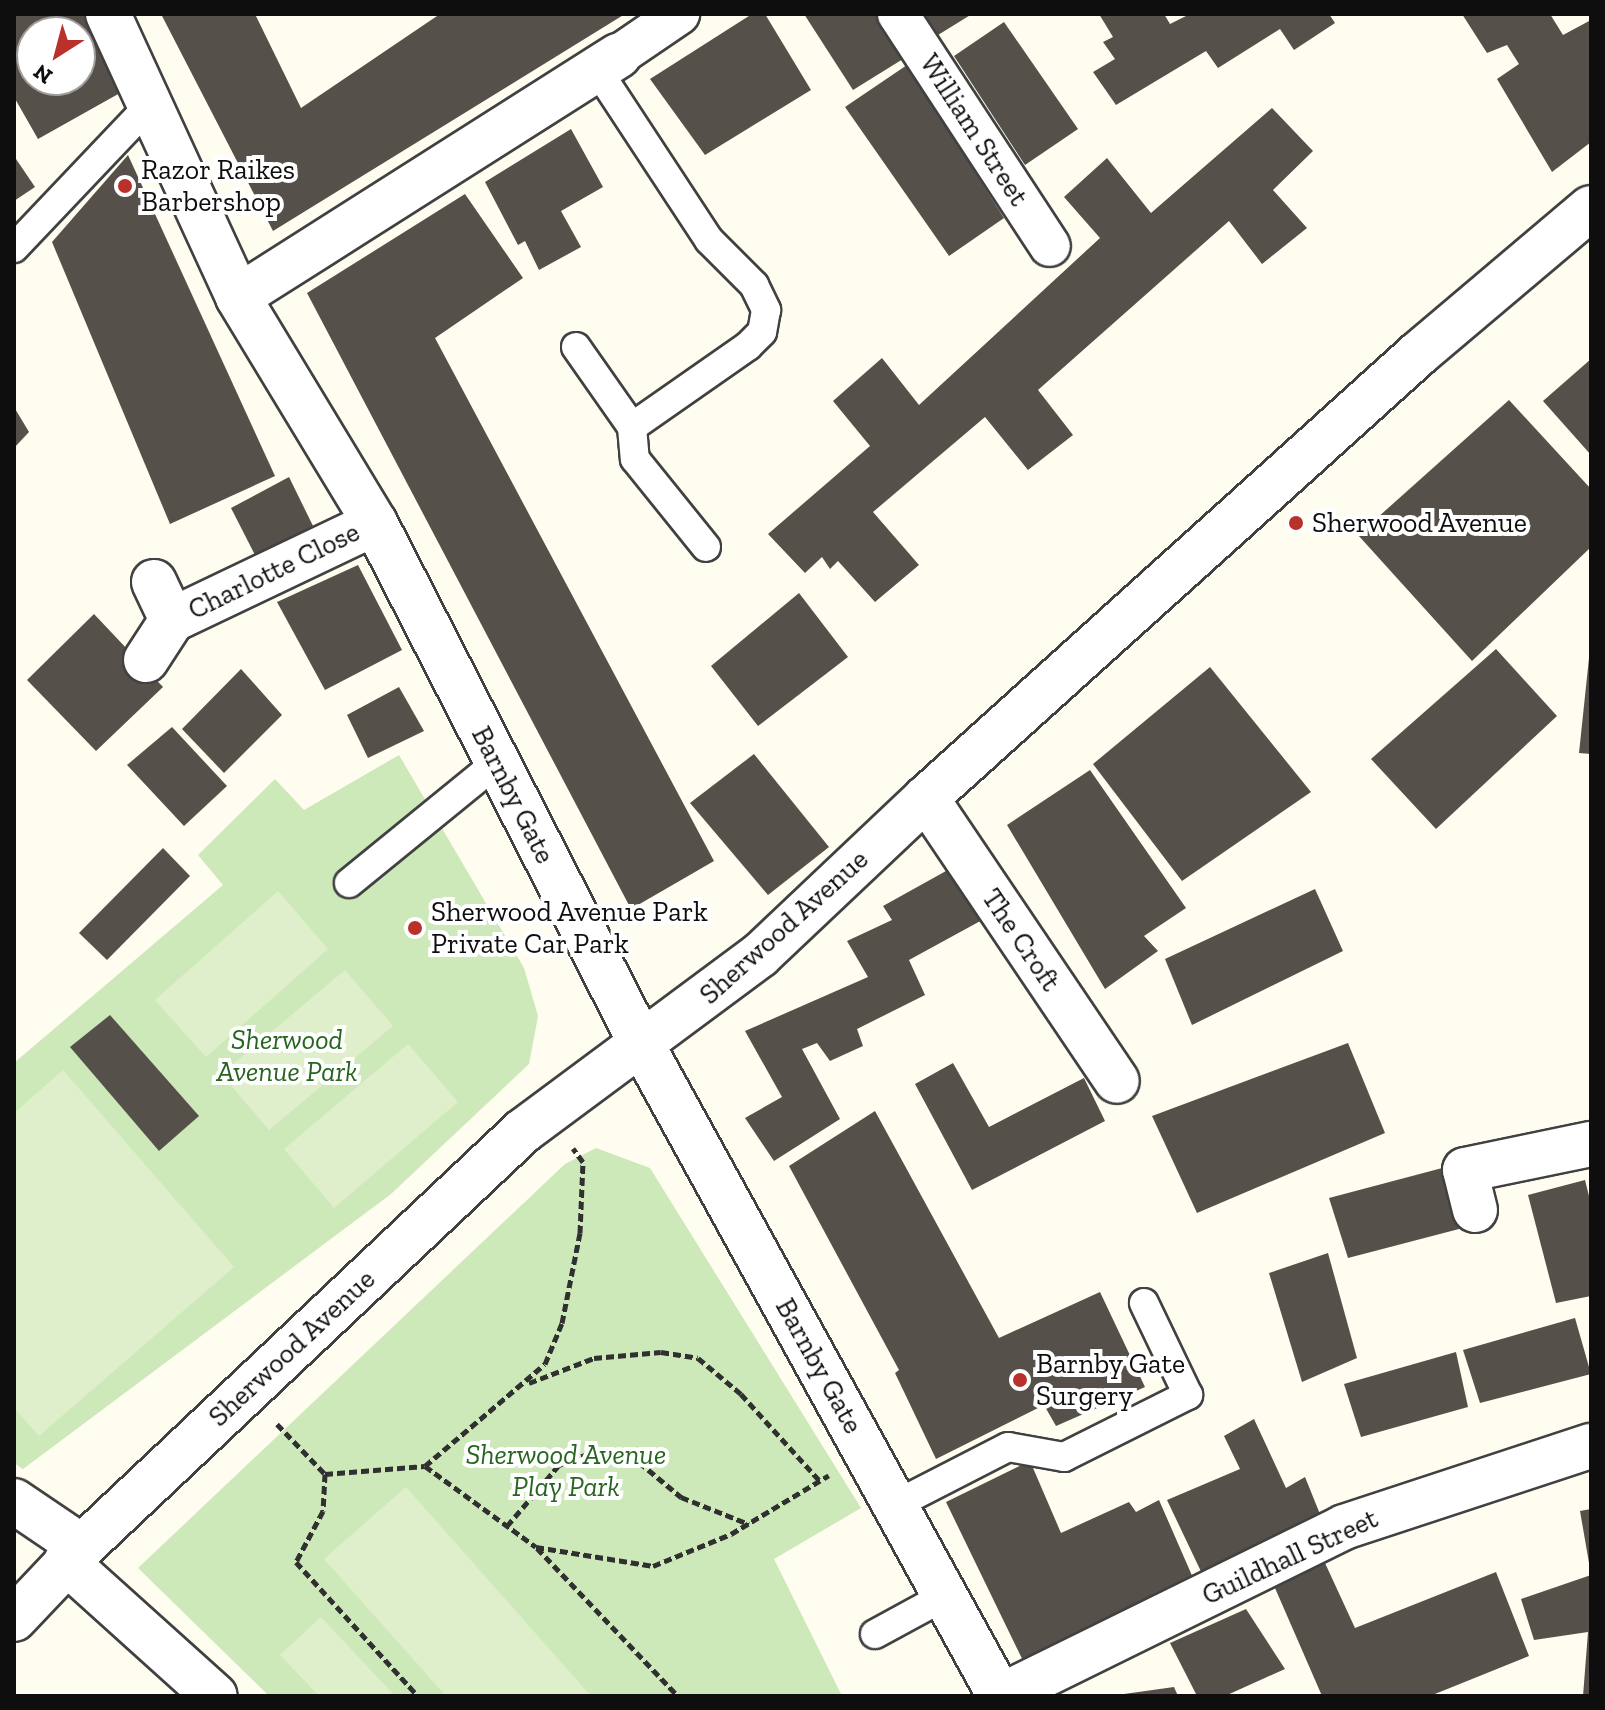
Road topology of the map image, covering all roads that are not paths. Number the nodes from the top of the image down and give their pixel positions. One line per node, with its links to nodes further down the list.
1 (108, 14): 5 (street, Barnby Gate)
2 (679, 14): 4 (street)
3 (898, 14): 7 (street, William Street)
4 (607, 62): 9 (street); 11 (lane)
5 (147, 108): 8 (lane); 9 (street, Barnby Gate)
6 (1591, 208): 16 (street, Sherwood Avenue)
7 (1050, 246)
8 (14, 248)
9 (238, 297): 12 (street, Barnby Gate)
10 (576, 347): 11 (lane)
11 (632, 427): 13 (lane)
12 (375, 523): 14 (street, Charlotte Close); 15 (street, Barnby Gate)
13 (706, 547)
14 (146, 660)
15 (496, 763): 17 (lane); 18 (street, Barnby Gate)
16 (926, 798): 18 (street, Sherwood Avenue); 19 (street, The Croft)
17 (349, 883)
18 (643, 1047): 25 (street, Barnby Gate); 26 (street, Sherwood Avenue)
19 (1117, 1081)
20 (1591, 1144): 21 (street)
21 (1466, 1171)
22 (1144, 1303): 25 (lane)
23 (1591, 1446): 31 (street, Guildhall Street)
24 (14, 1501): 26 (street)
25 (895, 1505): 27 (street, Barnby Gate)
26 (74, 1554): 28 (street, Sherwood Avenue); 30 (street)
27 (945, 1596): 29 (lane); 31 (street, Barnby Gate)
28 (14, 1619)
29 (875, 1634)
30 (215, 1696)
31 (1001, 1696)

